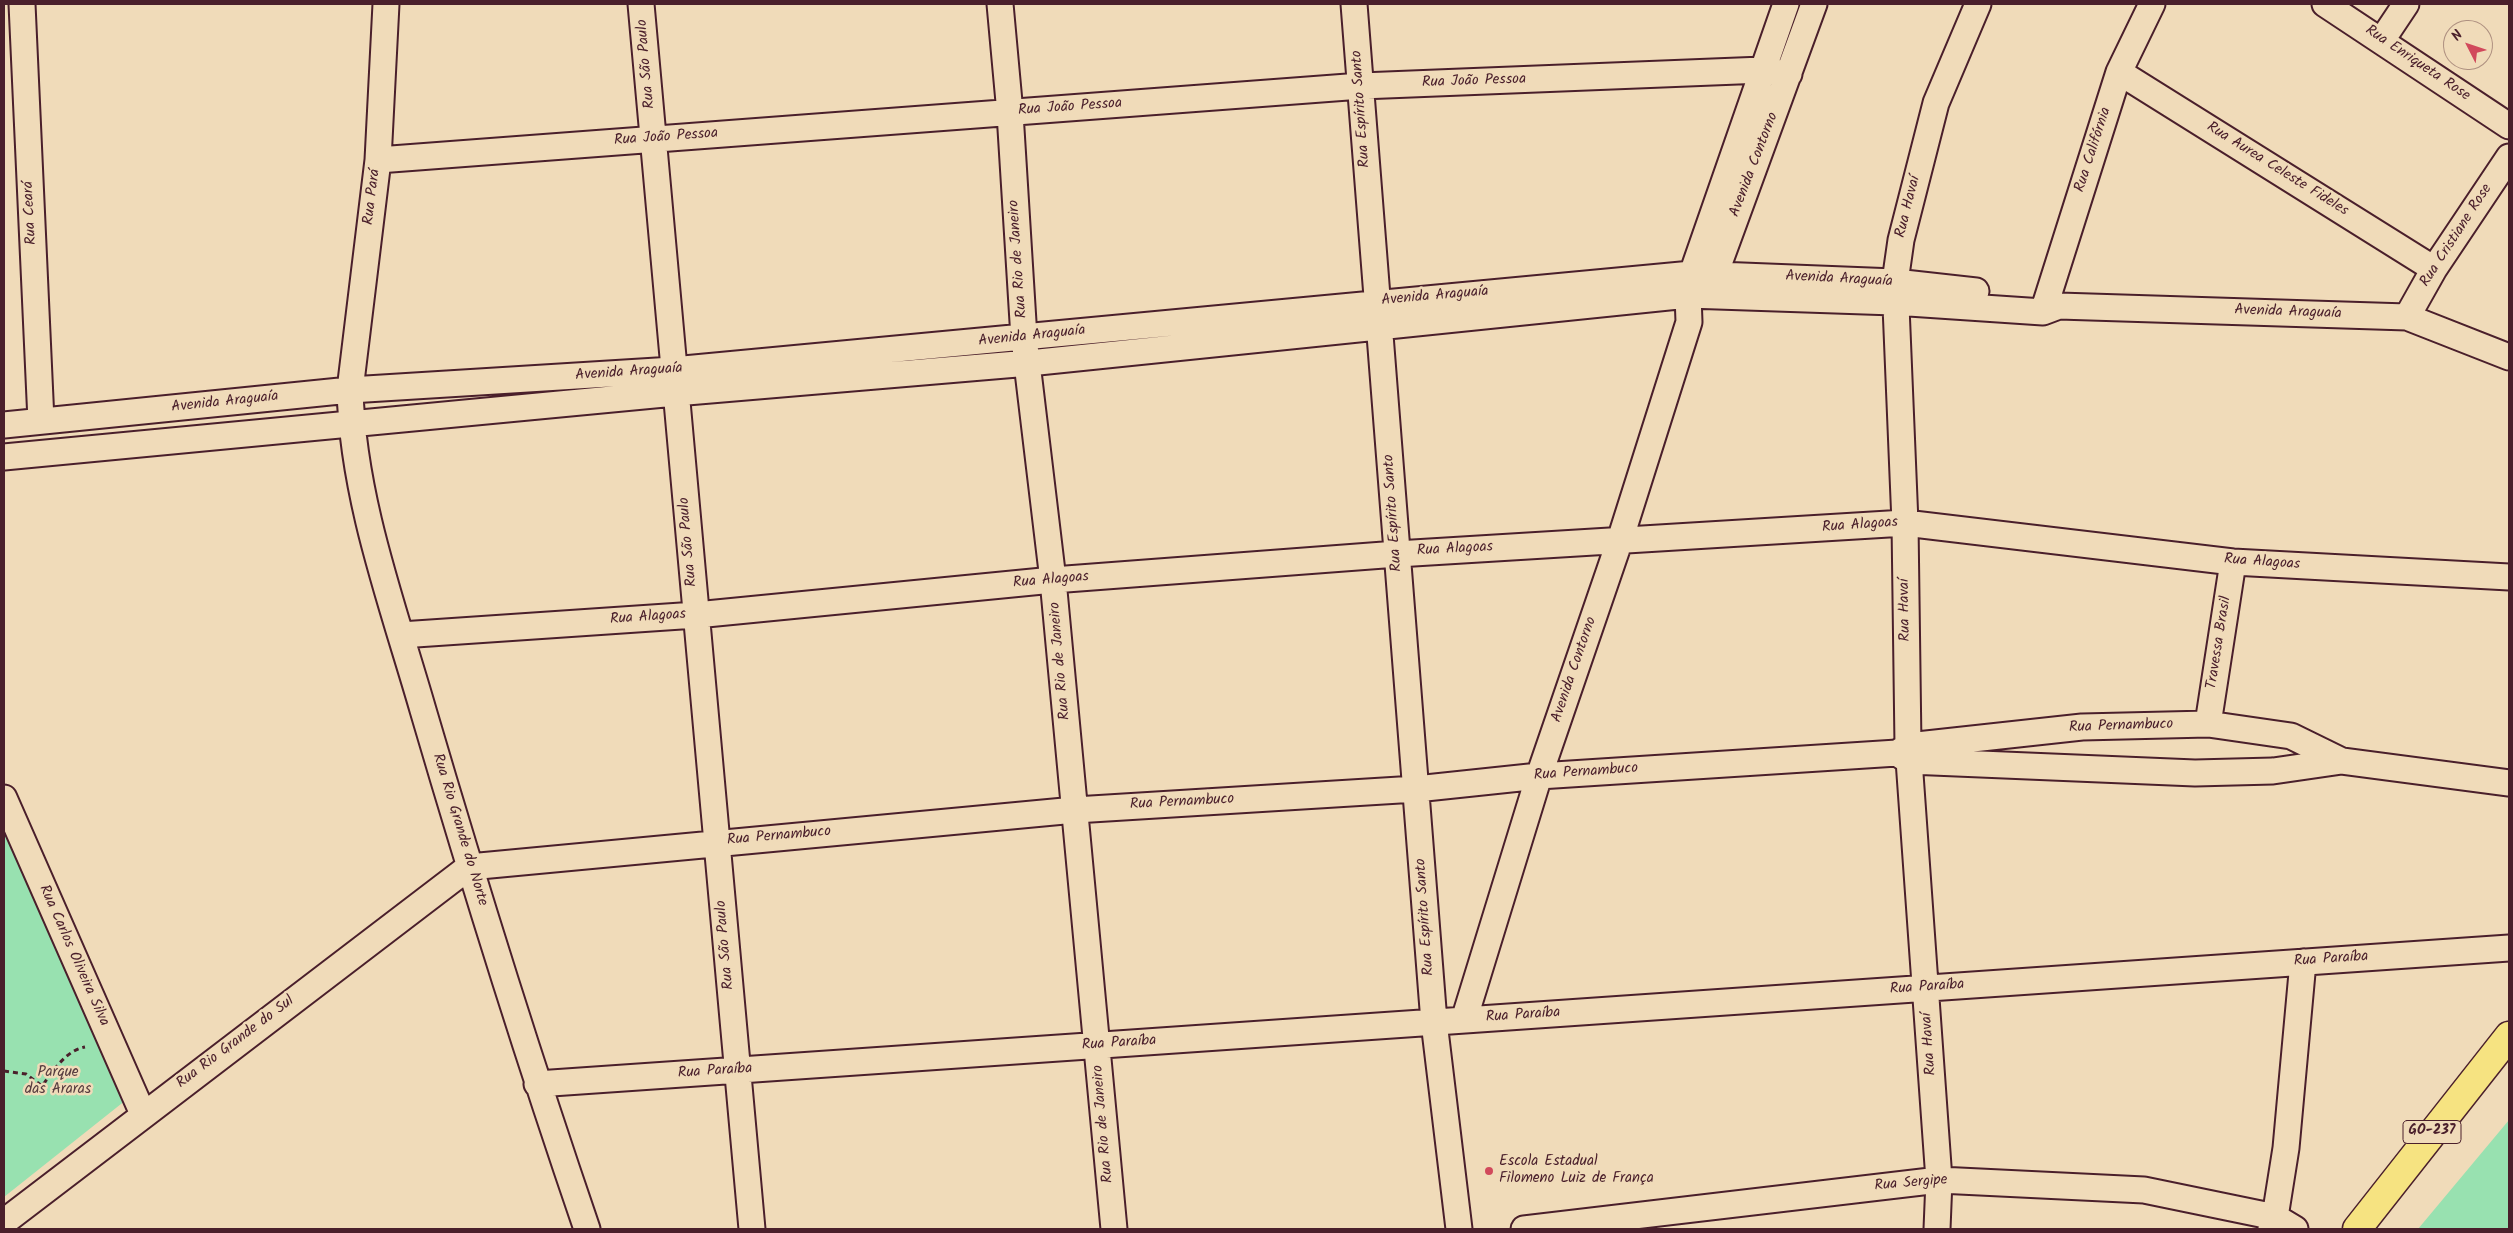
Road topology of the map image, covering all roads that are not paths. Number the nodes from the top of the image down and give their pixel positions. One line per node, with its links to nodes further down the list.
1 (22, 4): 36 (street, Rua Ceará)
2 (386, 4): 21 (street, Rua Pará)
3 (641, 4): 19 (street, Rua São Paulo)
4 (1000, 4): 17 (street, Rua Rio de Janeiro)
5 (1354, 4): 16 (street, Rua Espírito Santo)
6 (1786, 4): 13 (street, Avenida Contorno)
7 (1814, 4): 15 (street, Avenida Contorno)
8 (1978, 4): 24 (street, Rua Havaí)
9 (2152, 4): 14 (street, Rua Califórnia)
10 (2325, 4): 12 (street, Rua Enriqueta Rose)
11 (2406, 4): 12 (street)
12 (2382, 40): 18 (street, Rua Enriqueta Rose)
13 (1763, 70): 15 (street, Rua João Pessoa); 16 (street, Rua João Pessoa); 23 (street, Avenida Contorno)
14 (2119, 72): 22 (street, Rua Aurea Celeste Fideles); 26 (street, Rua Califórnia)
15 (1789, 74): 23 (street, Avenida Contorno)
16 (1360, 86): 17 (street, Rua João Pessoa); 25 (street, Rua Espírito Santo)
17 (1010, 113): 19 (street, Rua João Pessoa); 29 (street, Rua Rio de Janeiro)
18 (2509, 126)
19 (654, 139): 21 (street, Rua João Pessoa); 33 (street, Rua São Paulo)
20 (2509, 157): 22 (street, Rua Cristiane Rose)
21 (378, 160): 34 (street, Rua Pará)
22 (2434, 269): 27 (street, Rua Cristiane Rose)
23 (1701, 285): 24 (street, Avenida Araguaía); 25 (street, Avenida Araguaía); 28 (street, Avenida Araguaía); 41 (street, Avenida Contorno)
24 (1894, 292): 26 (street, Avenida Araguaía); 40 (street, Rua Havaí)
25 (1377, 302): 28 (street, Rua Espírito Santo); 29 (street, Avenida Araguaía)
26 (2049, 306): 27 (street, Avenida Araguaía)
27 (2407, 317): 30 (street, Avenida Araguaía)
28 (1379, 327): 31 (street, Avenida Araguaía); 42 (street, Rua Espírito Santo)
29 (1024, 338): 31 (street, Rua Rio de Janeiro); 33 (street, Avenida Araguaía)
30 (2509, 357)
31 (1029, 363): 33 (street, Avenida Araguaía); 45 (street, Rua Rio de Janeiro)
32 (605, 374): 33 (street, Avenida Araguaía); 34 (street, Avenida Araguaía); 35 (street)
33 (674, 382): 35 (street, Avenida Araguaía); 46 (street, Rua São Paulo)
34 (350, 390): 36 (street, Avenida Araguaía); 37 (street, Rua Pará)
35 (607, 399): 37 (street, Avenida Araguaía)
36 (41, 421): 38 (street, Avenida Araguaía)
37 (351, 424): 39 (street, Avenida Araguaía); 47 (street, Rua Rio Grande do Norte)
38 (4, 425)
39 (4, 457)
40 (1905, 523): 41 (street, Rua Alagoas); 43 (street, Rua Alagoas); 49 (street, Rua Havaí)
41 (1620, 540): 42 (street, Rua Alagoas); 51 (street, Avenida Contorno)
42 (1397, 554): 45 (street, Rua Alagoas); 53 (street, Rua Espírito Santo)
43 (2232, 562): 44 (street, Rua Alagoas); 48 (street, Travessa Brasil)
44 (2509, 577)
45 (1053, 580): 46 (street, Rua Alagoas); 55 (street, Rua Rio de Janeiro)
46 (696, 615): 47 (street, Rua Alagoas); 56 (street, Rua São Paulo)
47 (401, 635): 57 (street, Rua Rio Grande do Norte)
48 (2208, 724): 49 (street, Rua Pernambuco); 50 (street, Rua Pernambuco)
49 (1904, 753): 50 (street, Rua Pernambuco); 51 (street, Rua Pernambuco); 60 (street, Rua Havaí)
50 (2342, 761): 52 (street, Rua Pernambuco)
51 (1539, 776): 53 (street, Rua Pernambuco); 61 (street, Avenida Contorno)
52 (2509, 783)
53 (1416, 789): 55 (street, Rua Pernambuco); 62 (street, Rua Espírito Santo)
54 (4, 798): 67 (street, Rua Carlos Oliveira Silva)
55 (1074, 810): 56 (street, Rua Pernambuco); 64 (street, Rua Rio de Janeiro)
56 (717, 842): 57 (street, Rua Pernambuco); 65 (street, Rua São Paulo)
57 (469, 867): 66 (street, Rua Rio Grande do Norte); 67 (street, Rua Rio Grande do Sul)
58 (2509, 948): 59 (street, Rua Paraíba)
59 (2303, 962): 60 (street, Rua Paraíba); 70 (street)
60 (1926, 988): 61 (street, Rua Paraíba); 68 (street, Rua Havaí)
61 (1464, 1020): 62 (street, Rua Paraíba)
62 (1434, 1022): 64 (street, Rua Paraíba); 74 (street, Rua Espírito Santo)
63 (2509, 1036): 77 (main road, GO-237)
64 (1096, 1046): 65 (street, Rua Paraíba); 73 (street, Rua Rio de Janeiro)
65 (738, 1070): 66 (street, Rua Paraíba); 72 (street, Rua São Paulo)
66 (537, 1084): 71 (street, Rua Rio Grande do Norte)
67 (142, 1114): 69 (street, Rua Rio Grande do Sul)
68 (1939, 1180): 70 (street, Rua Sergipe); 75 (street, Rua Sergipe); 76 (street, Rua Havaí)
69 (4, 1222)
70 (2280, 1225)
71 (587, 1229)
72 (752, 1229)
73 (1114, 1229)
74 (1459, 1229)
75 (1524, 1229)
76 (1937, 1229)
77 (2357, 1229)

